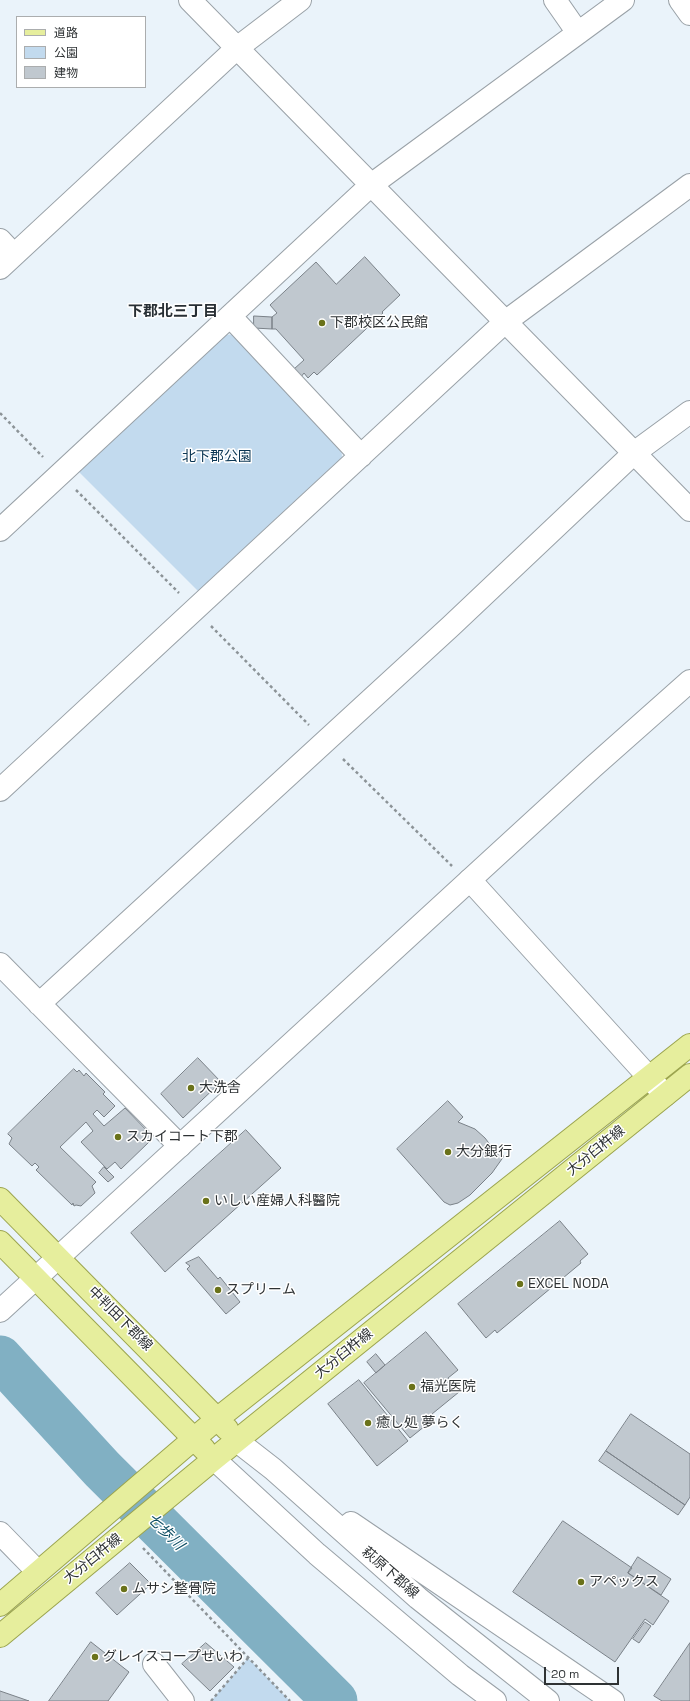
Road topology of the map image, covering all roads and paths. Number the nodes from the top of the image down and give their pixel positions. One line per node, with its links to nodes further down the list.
1 (190, 0): 8 (street)
2 (300, 0): 8 (street)
3 (554, 0): 7 (street)
4 (623, 0): 7 (street)
5 (680, 0): 6 (street)
6 (690, 14)
7 (578, 33): 9 (street)
8 (237, 48): 9 (street); 11 (street)
9 (371, 185): 12 (street); 13 (street)
10 (690, 185): 13 (street)
11 (5, 254)
12 (230, 316): 17 (street); 21 (street)
13 (505, 322): 16 (street); 17 (street)
14 (690, 412): 16 (street)
15 (0, 413): 18 (path)
16 (634, 453): 20 (street); 30 (street)
17 (361, 456): 27 (street)
18 (46, 460)
19 (72, 486): 22 (path)
20 (690, 510)
21 (0, 530)
22 (182, 597)
23 (208, 623): 25 (path)
24 (690, 681): 28 (street)
25 (312, 728)
26 (341, 757): 28 (path)
27 (0, 790)
28 (470, 880): 33 (street); 35 (street)
29 (0, 964): 30 (street)
30 (39, 1004): 35 (street)
31 (690, 1046): 33 (main road, 大分臼杵線)
32 (690, 1075): 34 (main road, 大分臼杵線)
33 (649, 1078): 34 (street); 41 (main road, 大分臼杵線)
34 (665, 1095): 43 (main road, 大分臼杵線)
35 (180, 1146): 38 (street)
36 (0, 1199): 38 (main road, 中判田下郡線)
37 (0, 1242): 39 (main road)
38 (58, 1257): 39 (street); 41 (main road, 中判田下郡線)
39 (36, 1278): 40 (street); 42 (main road)
40 (0, 1311)
41 (217, 1419): 42 (main road, 大分臼杵線); 43 (main road, 中判田下郡線)
42 (194, 1439): 44 (main road); 48 (main road, 大分臼杵線)
43 (237, 1441): 44 (main road, 大分臼杵線); 45 (street, 萩原下郡線)
44 (214, 1459): 47 (main road, 大分臼杵線); 53 (street)
45 (340, 1530): 59 (street, 萩原下郡線); 60 (street)
46 (0, 1533): 48 (street)
47 (134, 1539): 50 (main road, 大分臼杵線); 51 (path)
48 (38, 1572): 49 (main road, 大分臼杵線)
49 (0, 1605)
50 (0, 1636)
51 (248, 1658): 55 (path); 56 (path)
52 (154, 1664): 54 (street)
53 (460, 1675): 57 (street); 58 (street)
54 (183, 1701)
55 (211, 1701)
56 (290, 1701)
57 (469, 1701)
58 (495, 1701)
59 (548, 1701)
60 (613, 1701)

